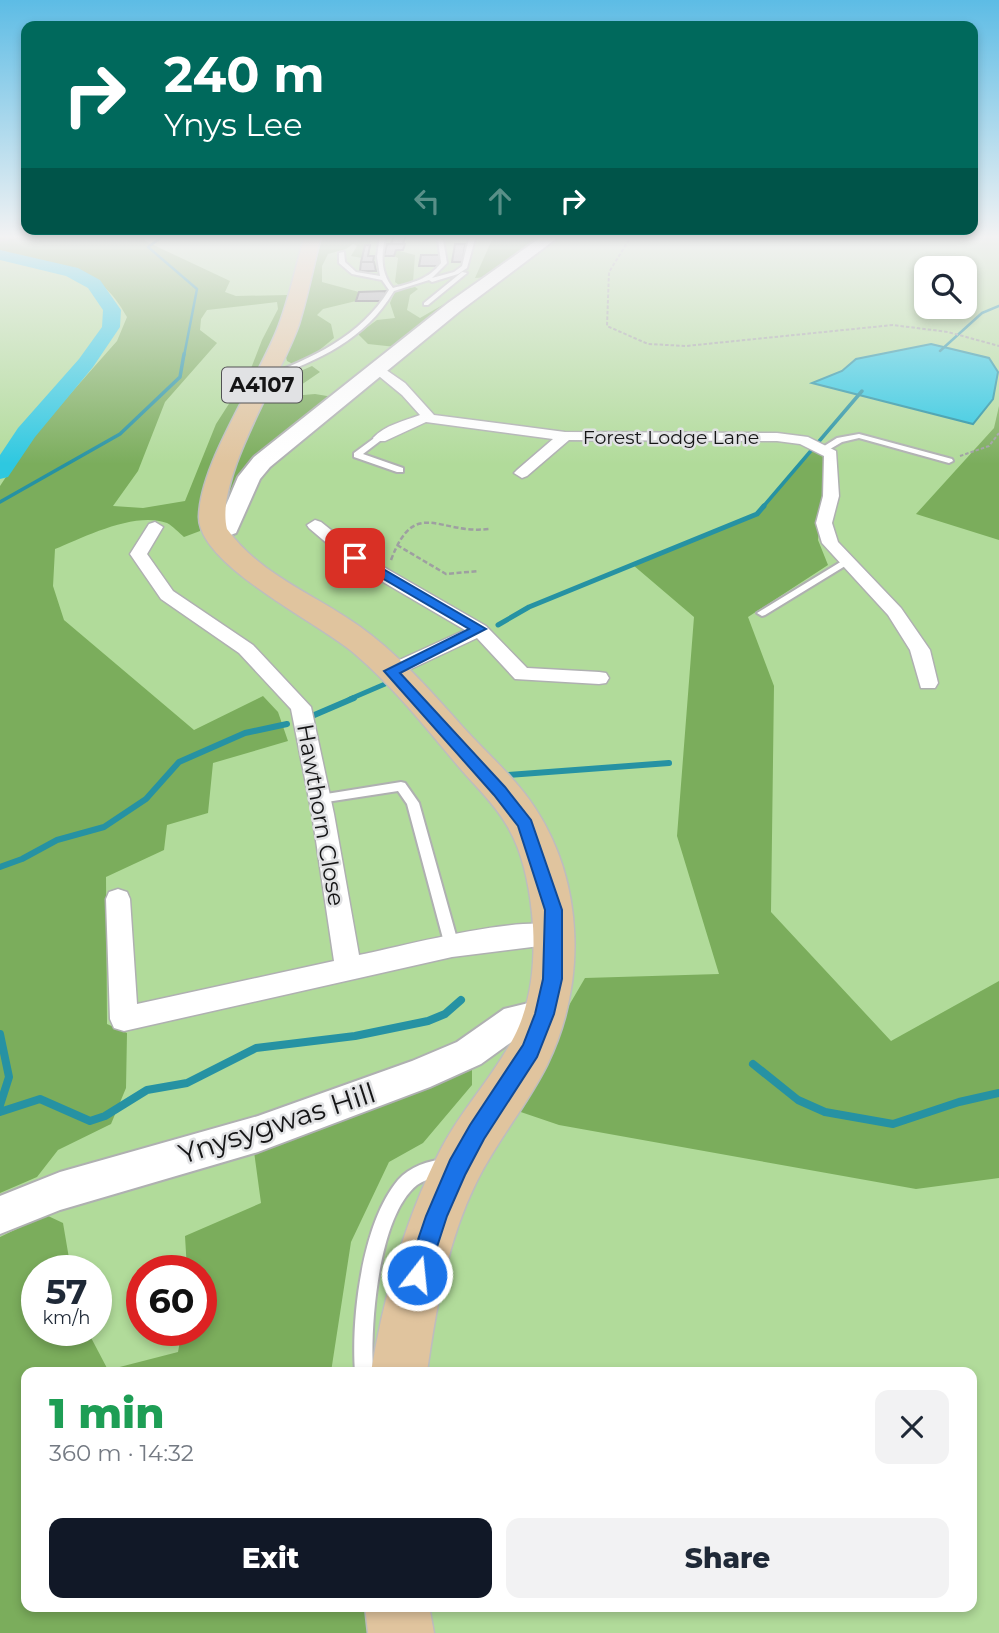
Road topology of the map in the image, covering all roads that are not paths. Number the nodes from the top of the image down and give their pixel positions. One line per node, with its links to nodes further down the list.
1 (293, 311): 5 (main road, A4107)
2 (380, 311): 5 (lane)
3 (449, 311): 4 (main road)
4 (379, 369): 6 (street); 15 (main road)
5 (265, 378): 15 (main road, A4107)
6 (428, 417): 7 (street, Forest Lodge Lane); 8 (street)
7 (565, 436): 9 (street, Forest Lodge Lane); 12 (street, Forest Lodge Lane)
8 (380, 438): 11 (lane)
9 (817, 447): 10 (lane); 16 (street)
10 (949, 460)
11 (400, 470)
12 (522, 473)
13 (315, 525): 18 (street)
14 (155, 527): 22 (street, Hawthorn Close)
15 (216, 533): 19 (main road)
16 (847, 561): 17 (lane); 21 (street)
17 (762, 613)
18 (479, 629): 19 (street); 20 (street)
19 (391, 671): 24 (main road)
20 (598, 678)
21 (928, 683)
22 (320, 799): 25 (lane); 26 (street, Hawthorn Close)
23 (118, 899): 26 (street)
24 (555, 934): 25 (street); 27 (main road)
25 (452, 946): 26 (street)
26 (348, 969)
27 (545, 1014): 28 (main road); 29 (street, Ynysygwas Hill)
28 (457, 1167): 30 (lane); 31 (main road)
29 (0, 1215)
30 (363, 1367)
31 (400, 1367)
32 (398, 1612): 33 (main road)
33 (401, 1633)

